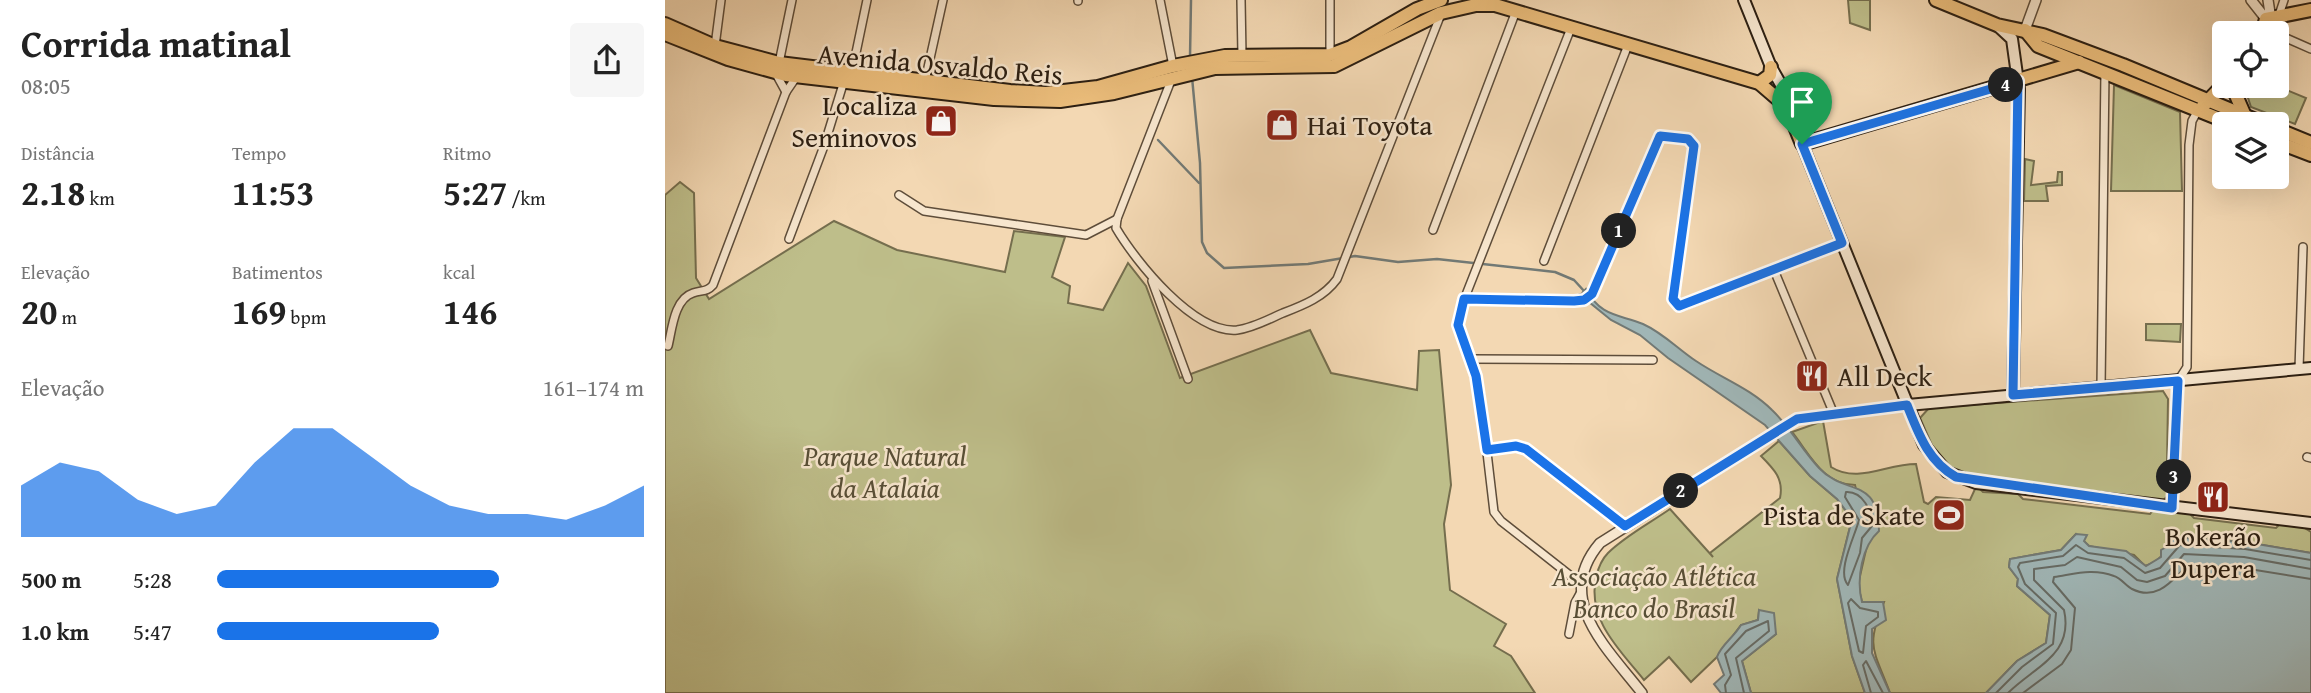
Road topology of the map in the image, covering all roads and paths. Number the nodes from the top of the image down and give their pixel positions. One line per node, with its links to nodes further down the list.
1 (721, 0): 28 (street)
2 (792, 0): 35 (street)
3 (867, 0): 39 (street)
4 (943, 0): 40 (street)
5 (1160, 0): 36 (street)
6 (1241, 0): 30 (street)
7 (1330, 0): 31 (street)
8 (1744, 0): 34 (main road)
9 (1935, 0): 22 (main road)
10 (2036, 0): 24 (street)
11 (2251, 0): 18 (street)
12 (2268, 0): 18 (street)
13 (2284, 0): 18 (street)
14 (1493, 3): 15 (main road, Avenida Osvaldo Reis); 16 (main road, Avenida Osvaldo Reis)
15 (1442, 4): 31 (main road, Avenida Osvaldo Reis); 33 (main road, Avenida Osvaldo Reis); 63 (street)
16 (1517, 10): 23 (main road, Avenida Osvaldo Reis); 57 (street)
17 (2311, 10): 18 (main road)
18 (2273, 17): 19 (main road); 20 (street)
19 (2270, 21)
20 (2274, 21)
21 (665, 24): 28 (main road, Avenida Osvaldo Reis)
22 (1997, 25): 24 (main road); 41 (main road)
23 (1571, 28): 27 (main road, Avenida Osvaldo Reis); 64 (street)
24 (2025, 30): 32 (main road); 45 (main road)
25 (665, 34): 35 (main road, Avenida Osvaldo Reis)
26 (2289, 40): 29 (street)
27 (1628, 45): 42 (main road, Avenida Osvaldo Reis); 61 (street)
28 (715, 46): 35 (main road, Avenida Osvaldo Reis)
29 (2311, 49)
30 (1242, 55): 31 (main road, Avenida Osvaldo Reis); 33 (main road, Avenida Osvaldo Reis)
31 (1330, 55)
32 (2079, 62): 37 (main road); 41 (main road)
33 (1199, 65): 36 (main road, Avenida Osvaldo Reis)
34 (1771, 67): 42 (main road); 46 (main road)
35 (777, 68): 38 (main road, Avenida Osvaldo Reis); 39 (main road, Avenida Osvaldo Reis); 43 (street)
36 (1177, 71): 39 (main road, Avenida Osvaldo Reis); 40 (main road, Avenida Osvaldo Reis); 56 (street)
37 (2105, 71): 47 (main road); 72 (street)
38 (797, 76): 39 (main road, Avenida Osvaldo Reis); 43 (street)
39 (848, 77): 40 (main road, Avenida Osvaldo Reis); 58 (street)
40 (925, 80)
41 (2018, 81): 52 (main road); 73 (main road)
42 (1759, 83): 46 (main road)
43 (786, 92): 65 (street)
44 (2212, 97): 45 (main road)
45 (2208, 101): 47 (main road); 48 (main road)
46 (1787, 107): 52 (main road)
47 (2197, 110): 49 (main road); 71 (street)
48 (2235, 112)
49 (2212, 116)
50 (2289, 134): 51 (main road)
51 (2311, 143)
52 (1802, 144): 59 (main road)
53 (2289, 147): 54 (main road)
54 (2311, 155)
55 (899, 195): 56 (street)
56 (1117, 219): 63 (street)
57 (1433, 230)
58 (789, 239)
59 (1842, 243): 62 (street); 74 (main road)
60 (2302, 247): 69 (street)
61 (1545, 261)
62 (1774, 270): 64 (street); 75 (street)
63 (1149, 274): 70 (street)
64 (1464, 299): 66 (street)
65 (668, 346)
66 (1471, 359): 67 (street); 76 (street)
67 (1653, 360)
68 (2311, 368): 69 (main road)
69 (2299, 369): 71 (main road)
70 (1188, 379)
71 (2178, 381): 72 (main road); 77 (street)
72 (2101, 387): 73 (main road)
73 (2013, 395): 74 (main road)
74 (1907, 405): 75 (street); 77 (main road)
75 (1833, 412): 79 (street)
76 (1487, 450): 79 (street); 80 (street)
77 (2172, 508): 78 (main road)
78 (2311, 523)
79 (1625, 526): 80 (street)
80 (1581, 588): 81 (street); 82 (street)
81 (1569, 634)
82 (1642, 693)

